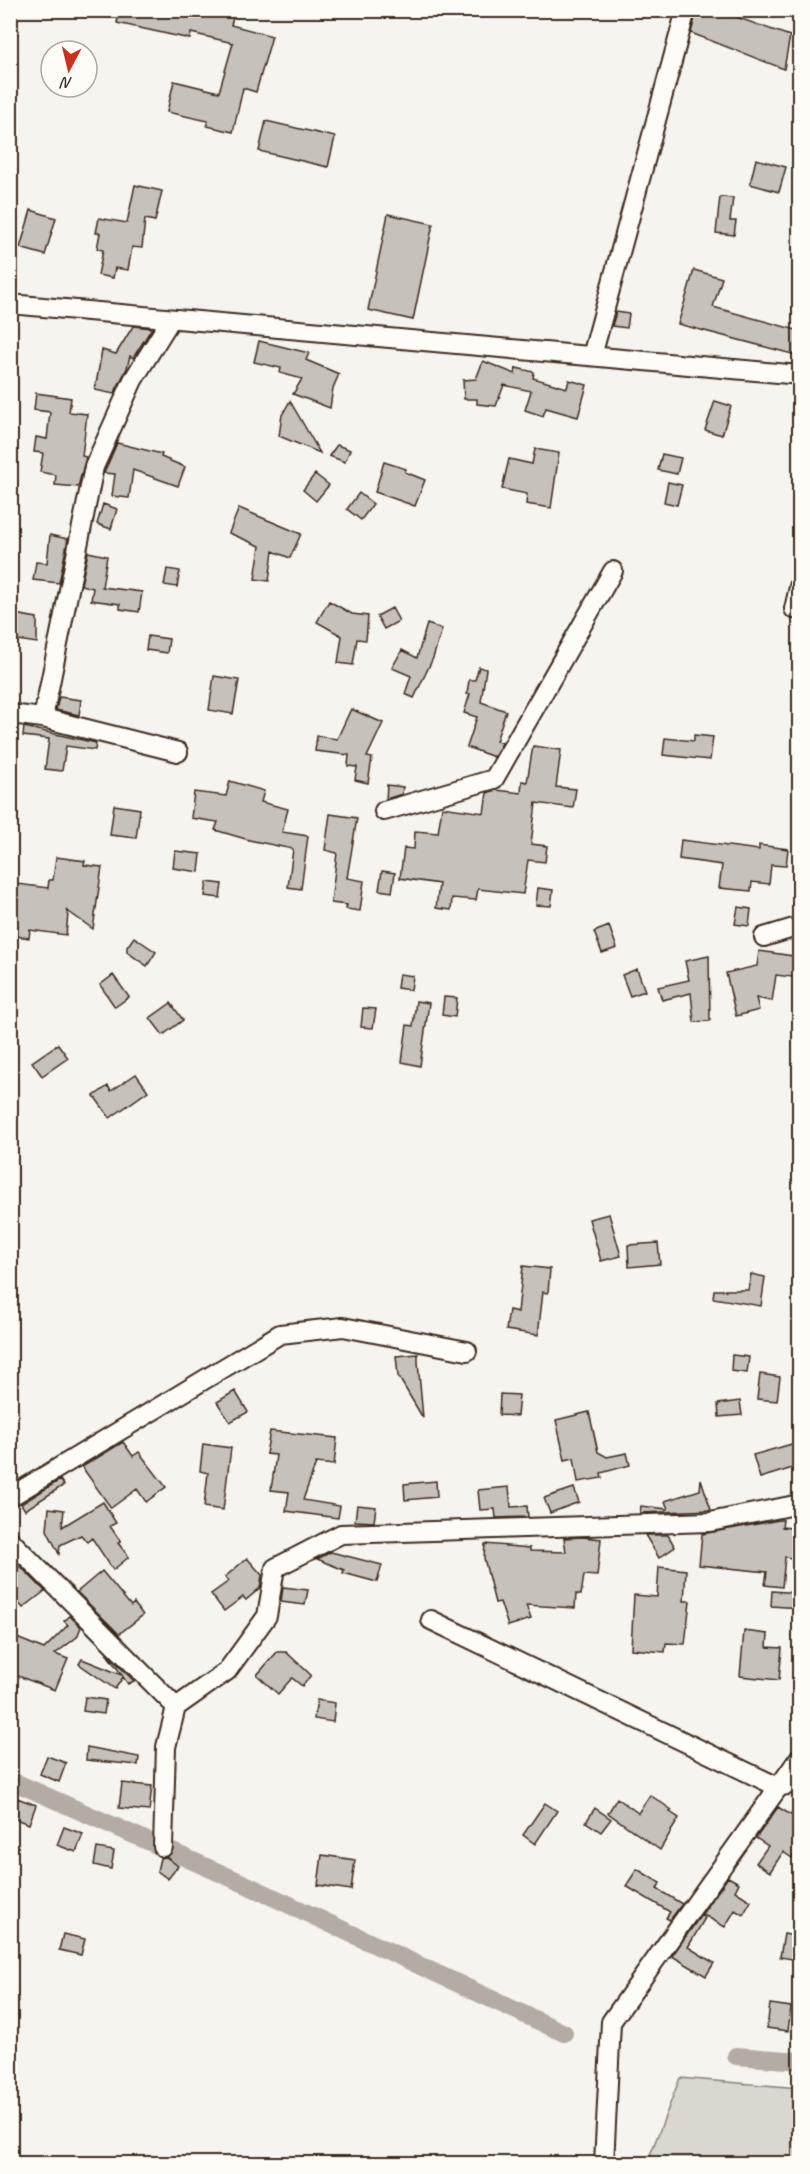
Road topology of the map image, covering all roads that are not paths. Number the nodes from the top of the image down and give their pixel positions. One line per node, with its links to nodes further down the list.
1 (686, 10): 4 (street)
2 (10, 304): 3 (street)
3 (171, 319): 4 (street); 10 (street)
4 (592, 356): 5 (street)
5 (800, 375)
6 (613, 571): 12 (street)
7 (800, 583): 8 (street)
8 (794, 609)
9 (10, 714): 10 (street)
10 (43, 718): 11 (street)
11 (178, 752)
12 (384, 811)
13 (800, 926): 14 (street)
14 (764, 937)
15 (466, 1351): 16 (street)
16 (10, 1497)
17 (800, 1504): 20 (street)
18 (10, 1540): 20 (street)
19 (431, 1620): 23 (street)
20 (176, 1707): 24 (street)
21 (800, 1757): 23 (street)
22 (800, 1782): 23 (street)
23 (778, 1787): 25 (street)
24 (163, 1847)
25 (604, 2163)

